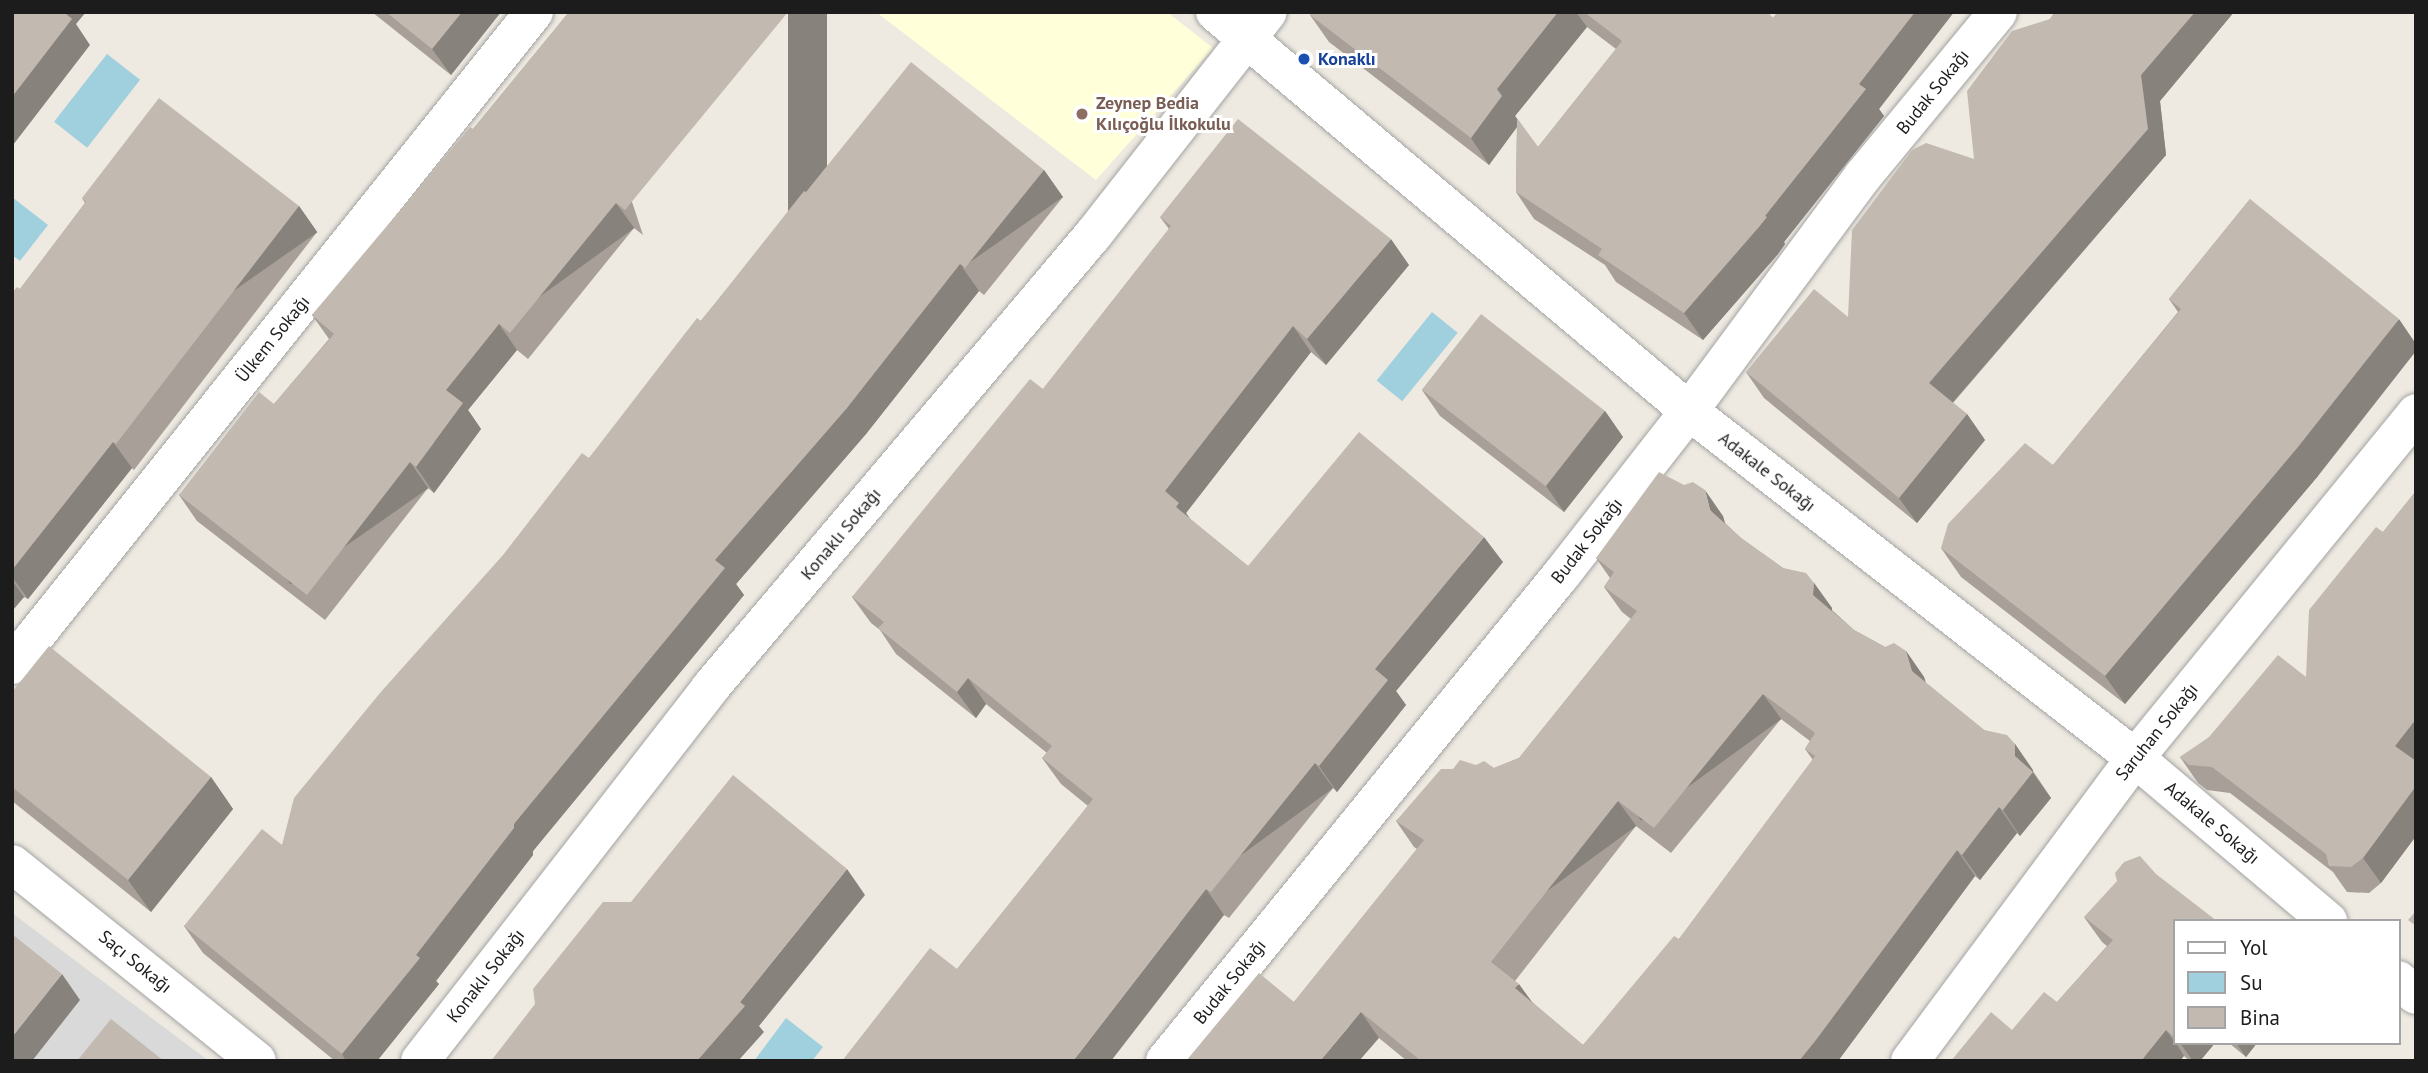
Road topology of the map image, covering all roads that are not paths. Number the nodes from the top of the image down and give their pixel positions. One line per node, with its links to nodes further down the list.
1 (534, 12): 7 (street, Ülkem Sokağı)
2 (1215, 12): 4 (street, Adakale Sokağı)
3 (1998, 12): 5 (street, Budak Sokağı)
4 (1258, 25): 5 (street, Adakale Sokağı); 14 (street, Konaklı Sokağı)
5 (1689, 411): 8 (street, Adakale Sokağı); 15 (street, Budak Sokağı)
6 (2416, 413): 8 (street, Saruhan Sokağı)
7 (12, 665)
8 (2135, 758): 10 (street, Adakale Sokağı); 16 (street, Saruhan Sokağı)
9 (12, 864): 13 (street, Saçı Sokağı)
10 (2326, 919)
11 (2400, 982): 12 (street)
12 (2416, 995)
13 (257, 1061)
14 (420, 1061)
15 (1165, 1061)
16 (1910, 1061)

